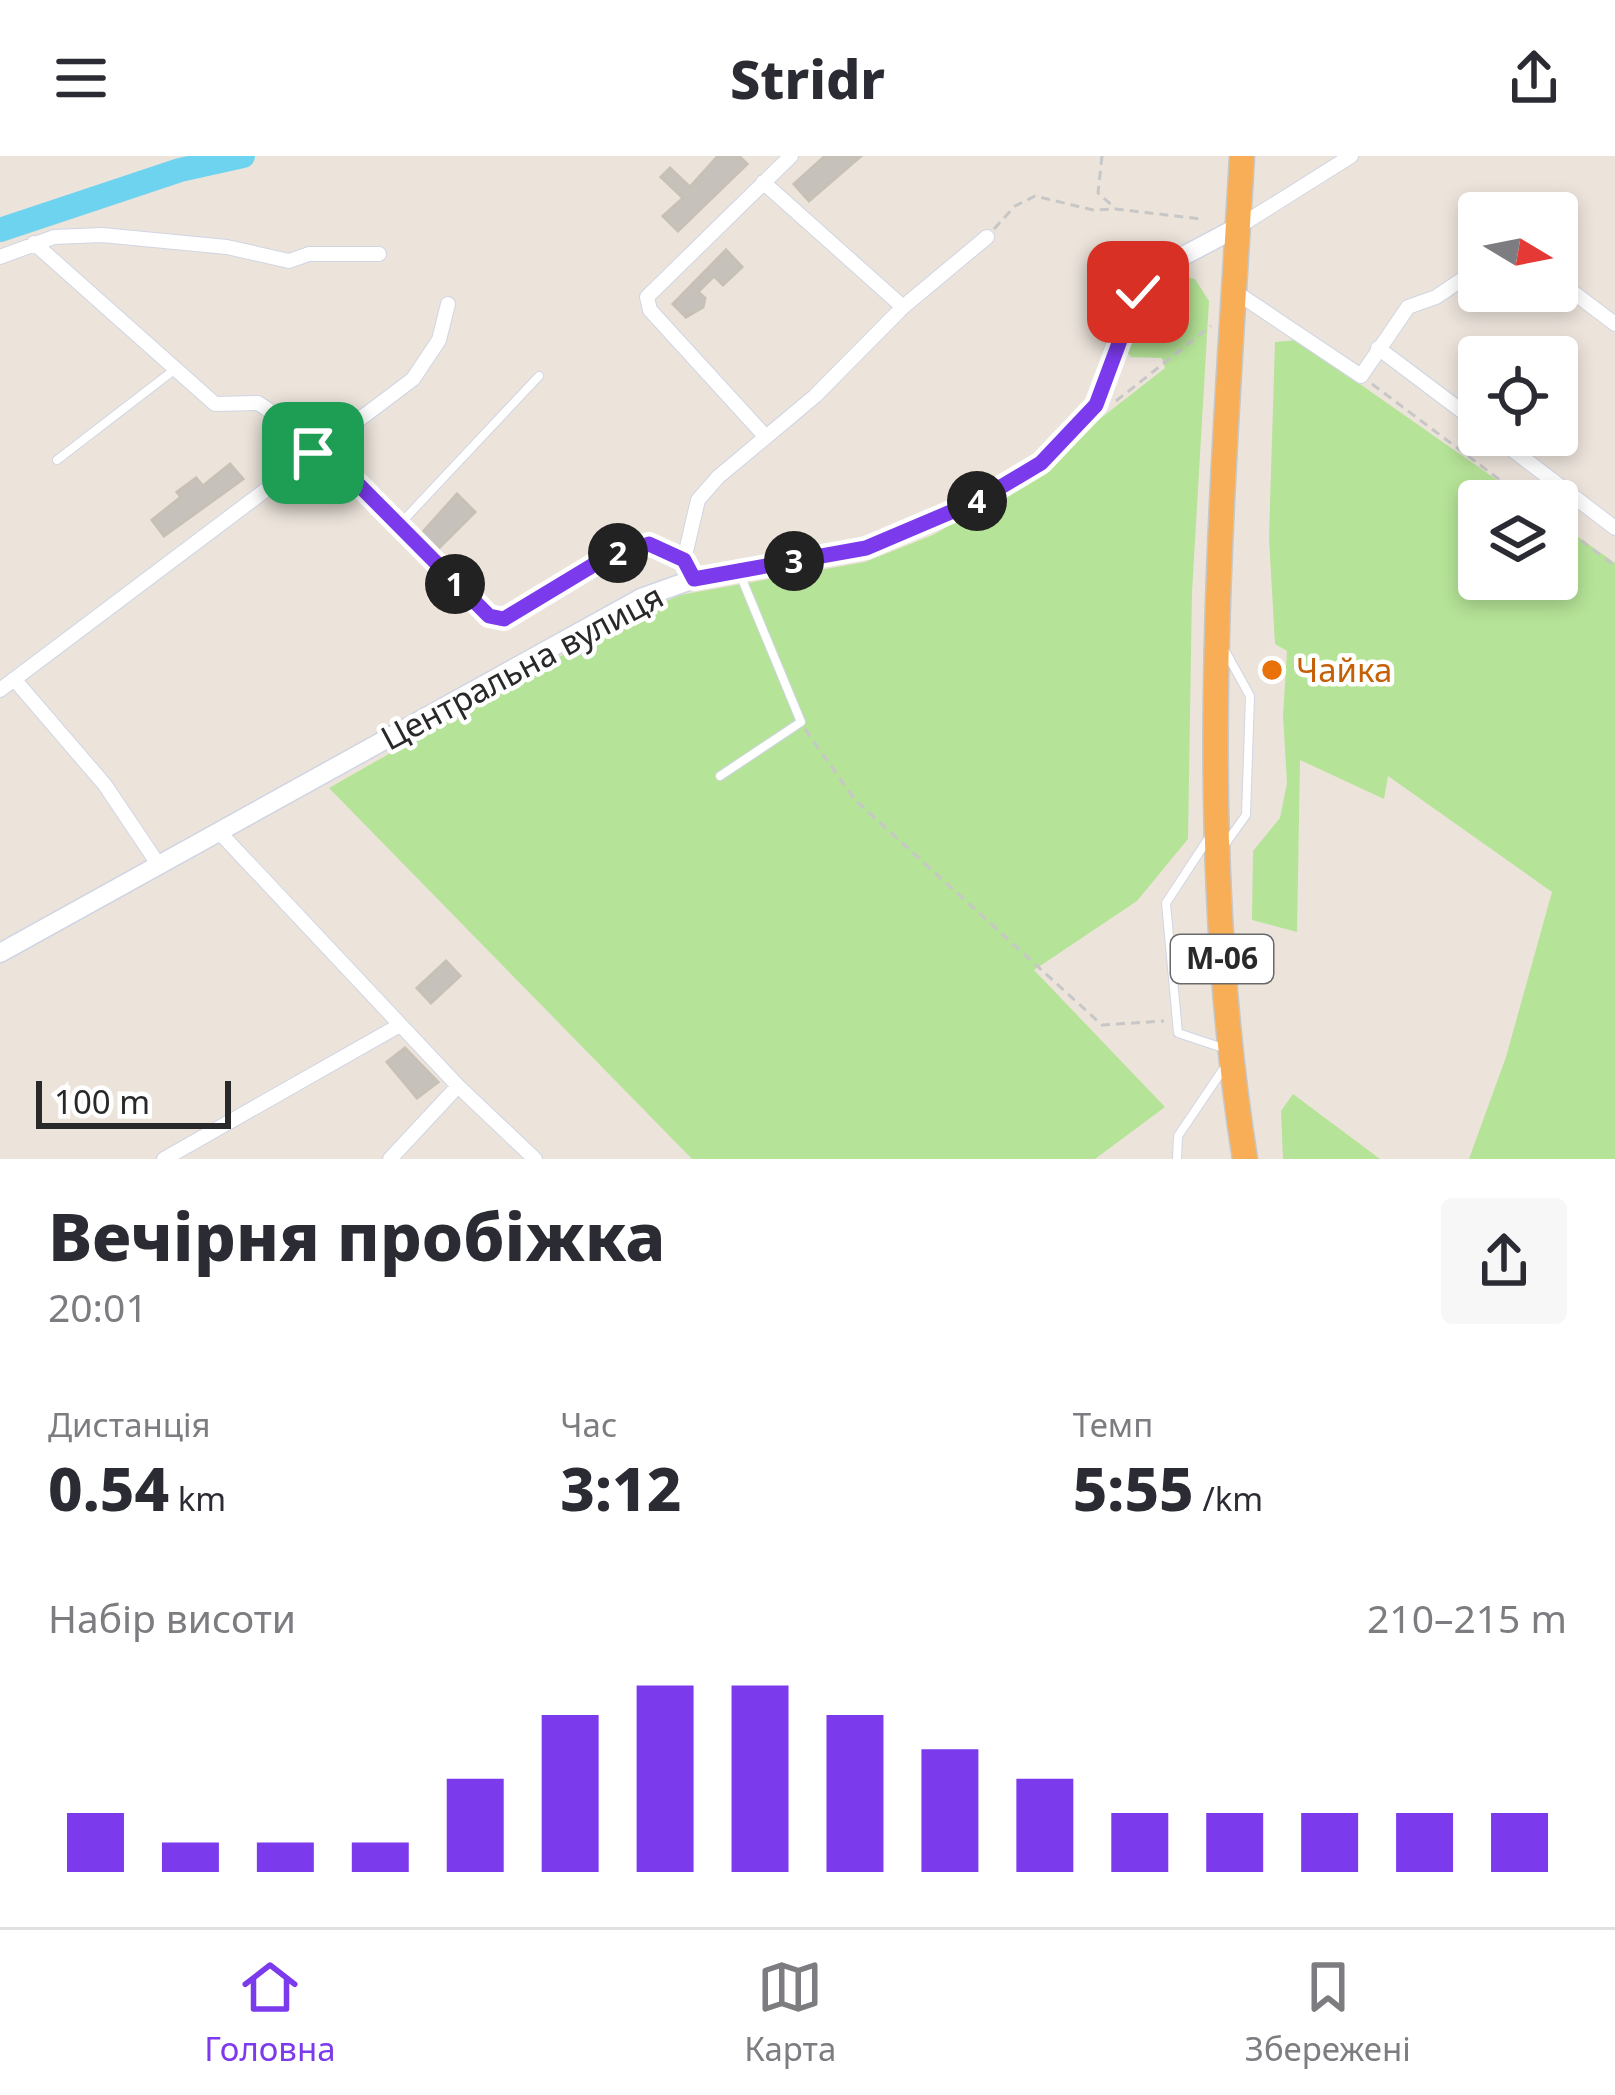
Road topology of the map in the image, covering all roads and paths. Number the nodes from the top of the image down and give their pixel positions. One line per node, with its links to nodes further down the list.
1 (790, 156): 5 (street)
2 (1102, 156): 6 (path)
3 (1242, 156): 8 (highway, М-06)
4 (1351, 156): 8 (street)
5 (763, 182): 17 (street); 26 (street)
6 (1116, 208): 7 (path); 9 (path)
7 (1201, 219)
8 (1238, 227): 14 (highway, М-06); 24 (street, Центральна вулиця)
9 (986, 237): 17 (street)
10 (34, 243): 11 (street); 12 (street); 21 (street)
11 (379, 254)
12 (0, 256)
13 (1458, 282): 20 (street)
14 (1234, 291): 23 (street); 38 (highway, М-06)
15 (1578, 296): 18 (street)
16 (448, 304): 27 (street)
17 (903, 307): 26 (street)
18 (1615, 324)
19 (1212, 337): 24 (path)
20 (1378, 348): 23 (street); 25 (street)
21 (174, 370): 27 (street); 29 (lane)
22 (539, 376): 31 (lane)
23 (1360, 376): 30 (path)
24 (1096, 405): 36 (street, Центральна вулиця)
25 (1458, 408)
26 (765, 436): 34 (street)
27 (313, 453): 31 (street); 39 (street)
28 (1521, 456): 32 (street)
29 (57, 460)
30 (1500, 480)
31 (398, 526): 34 (street)
32 (1615, 528)
33 (1578, 538): 35 (path)
34 (684, 560): 37 (street)
35 (1615, 566)
36 (739, 571): 37 (street, Центральна вулиця); 41 (lane)
37 (694, 579): 44 (street, Центральна вулиця)
38 (1217, 638): 43 (highway, М-06); 45 (lane)
39 (14, 679): 40 (street); 46 (street)
40 (0, 690)
41 (801, 722): 42 (lane); 48 (path)
42 (720, 776)
43 (1214, 830): 45 (highway, М-06); 48 (lane)
44 (220, 834): 46 (street, Центральна вулиця); 49 (street)
45 (1215, 859): 50 (highway, М-06)
46 (158, 864): 47 (street, Центральна вулиця)
47 (0, 953)
48 (1177, 1021): 50 (lane)
49 (400, 1025): 51 (street); 52 (street)
50 (1229, 1054): 55 (lane); 56 (highway, М-06)
51 (458, 1086): 53 (street); 54 (street)
52 (164, 1159)
53 (390, 1159)
54 (535, 1159)
55 (1178, 1159)
56 (1245, 1159)

